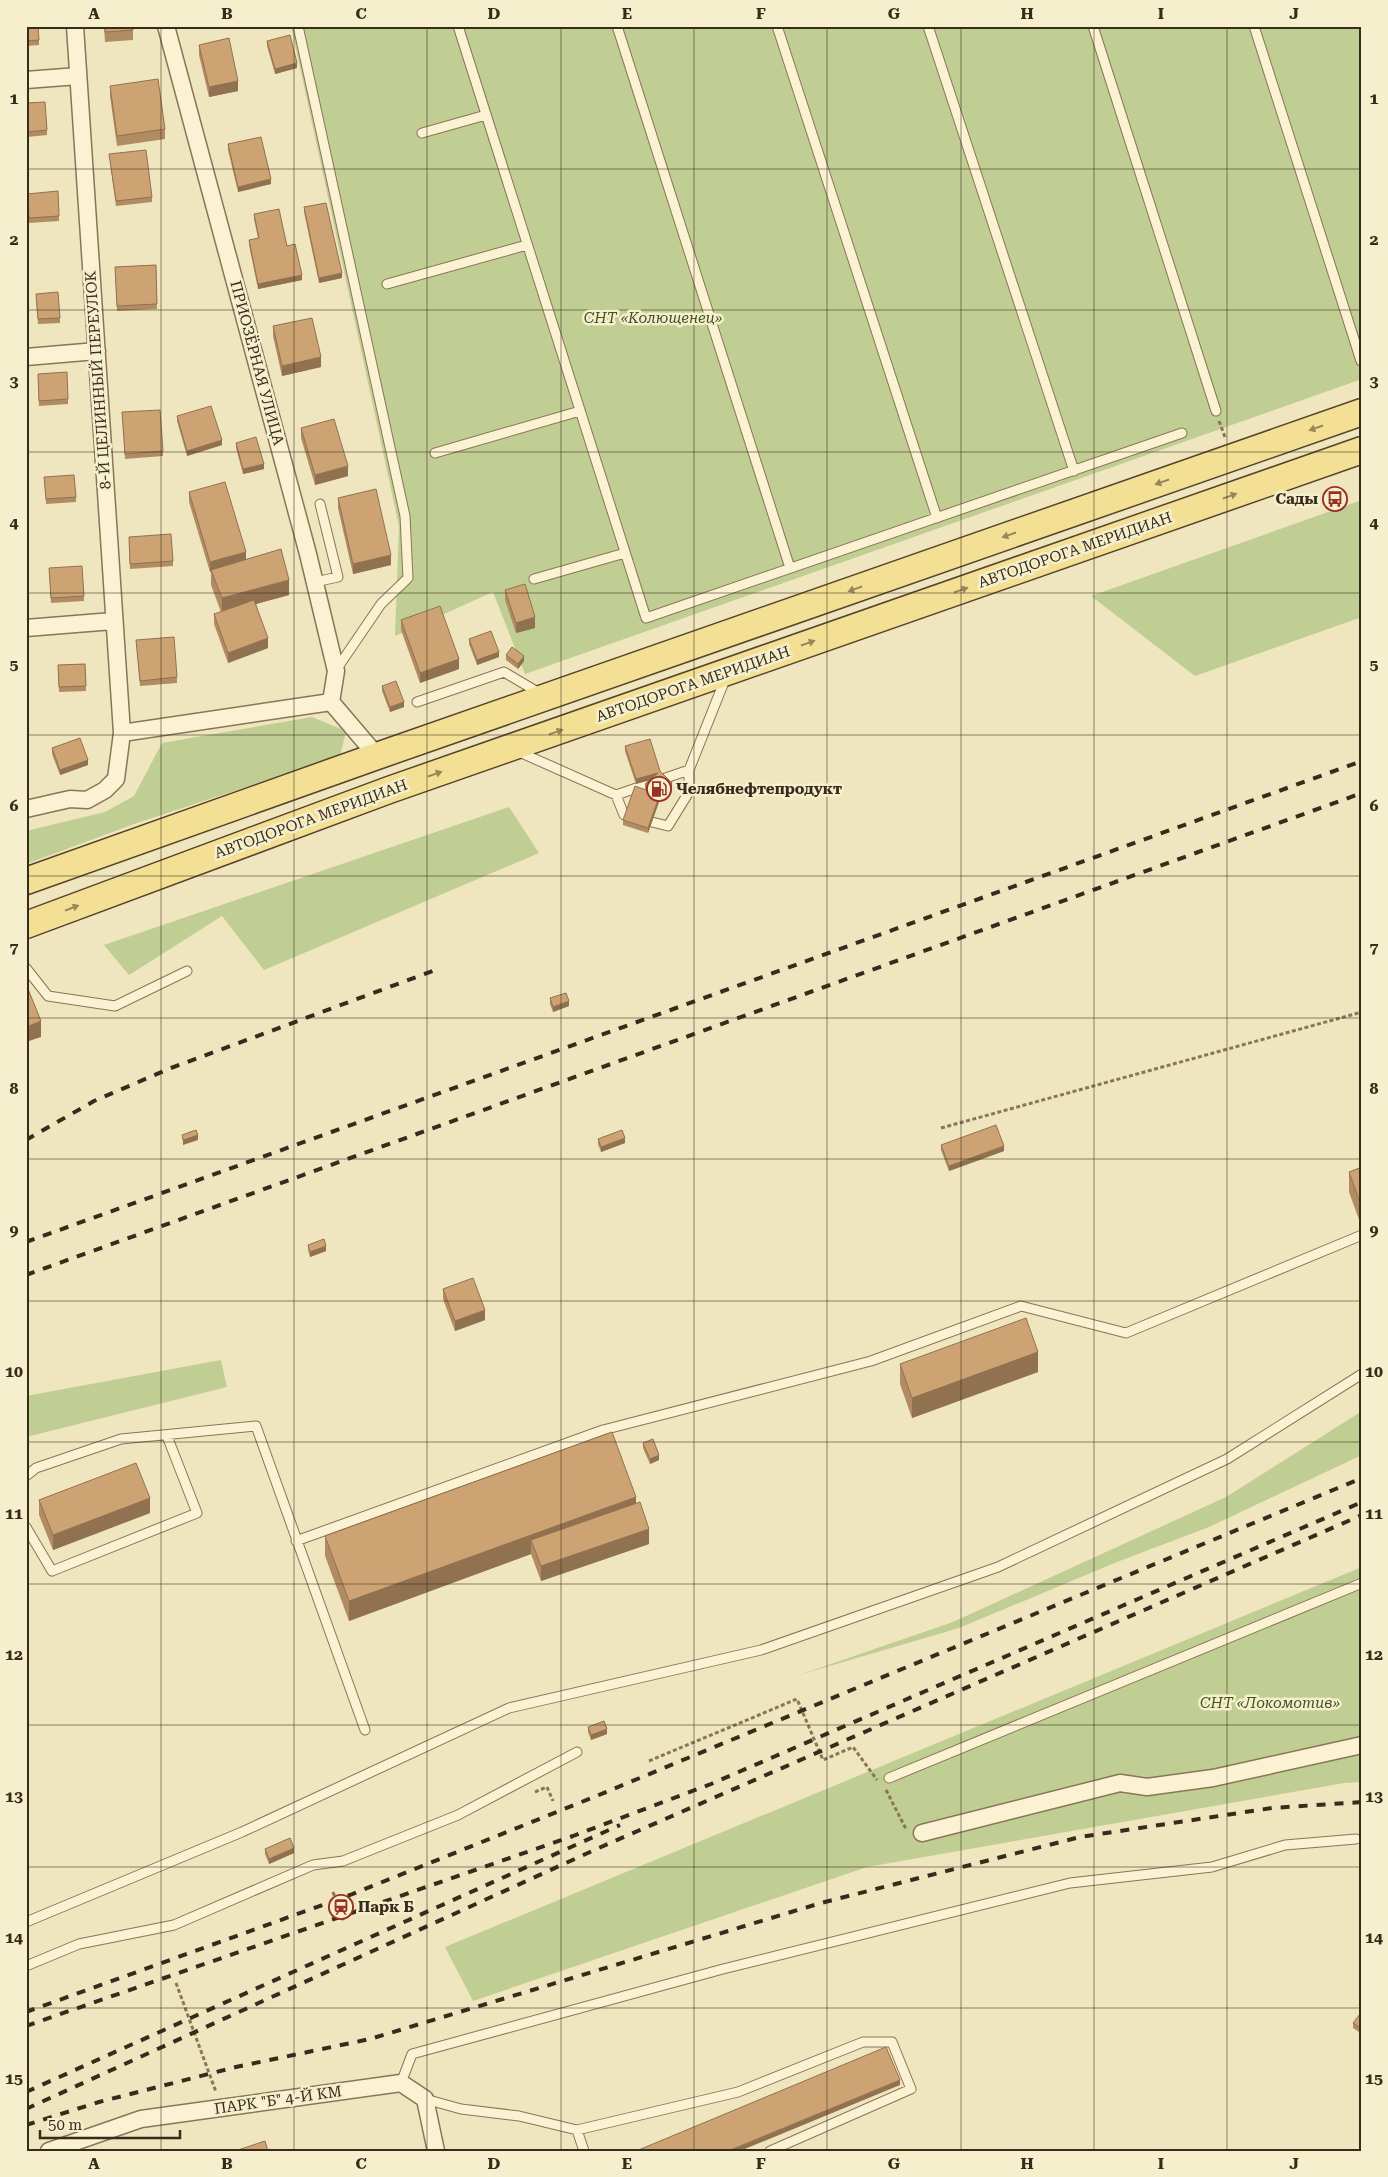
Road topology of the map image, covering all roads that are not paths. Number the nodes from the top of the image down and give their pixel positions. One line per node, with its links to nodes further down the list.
1 (75, 26): 10 (street, 8-Й ЦЕЛИННЫЙ ПЕРЕУЛОК)
2 (166, 26): 31 (street, ПРИОЗЁРНАЯ УЛИЦА)
3 (298, 26): 34 (lane)
4 (458, 26): 12 (lane)
5 (617, 26): 29 (lane)
6 (778, 26): 27 (lane)
7 (928, 26): 25 (lane)
8 (1093, 26): 20 (lane)
9 (1254, 26): 18 (lane)
10 (78, 76): 11 (street); 16 (street, 8-Й ЦЕЛИННЫЙ ПЕРЕУЛОК)
11 (26, 80)
12 (486, 115): 13 (lane); 14 (lane)
13 (422, 133)
14 (527, 244): 15 (lane); 19 (lane)
15 (387, 284)
16 (97, 351): 17 (street); 32 (street, 8-Й ЦЕЛИННЫЙ ПЕРЕУЛОК)
17 (26, 357)
18 (1361, 361)
19 (580, 411): 24 (lane); 28 (lane)
20 (1216, 411)
21 (1362, 412): 36 (main road, one-way to 36)
22 (1182, 433): 25 (lane)
23 (1362, 450): 35 (main road, АВТОДОРОГА МЕРИДИАН, one-way to 23)
24 (436, 453)
25 (1074, 471): 27 (lane)
26 (320, 504): 31 (lane)
27 (937, 518): 29 (lane)
28 (625, 553): 29 (lane); 30 (lane)
29 (790, 568)
30 (534, 580)
31 (315, 582): 34 (street, ПРИОЗЁРНАЯ УЛИЦА)
32 (114, 620): 33 (street); 39 (street, 8-Й ЦЕЛИННЫЙ ПЕРЕУЛОК)
33 (26, 628)
34 (336, 671): 37 (street, ПРИОЗЁРНАЯ УЛИЦА)
35 (729, 671): 40 (main road, АВТОДОРОГА МЕРИДИАН, one-way to 35); 42 (lane)
36 (546, 697): 38 (lane); 41 (main road)
37 (331, 702): 39 (street); 41 (street)
38 (417, 702)
39 (122, 733): 45 (street, 8-Й ЦЕЛИННЫЙ ПЕРЕУЛОК)
40 (510, 748): 43 (main road, АВТОДОРОГА МЕРИДИАН, one-way to 40); 44 (lane)
41 (376, 756): 43 (main road); 46 (main road)
42 (688, 770): 44 (lane); 44 (lane)
43 (389, 790): 47 (main road, АВТОДОРОГА МЕРИДИАН, one-way to 43)
44 (616, 794)
45 (26, 808)
46 (26, 881)
47 (26, 925)
48 (26, 968): 49 (lane)
49 (187, 970)
50 (1362, 1235): 55 (lane)
51 (1362, 1374): 63 (lane)
52 (167, 1436): 53 (lane); 54 (lane); 55 (lane)
53 (26, 1476)
54 (26, 1528)
55 (296, 1541): 57 (lane)
56 (1362, 1582): 60 (lane)
57 (365, 1730)
58 (1362, 1745): 61 (street)
59 (576, 1752): 64 (lane)
60 (889, 1778)
61 (922, 1833)
62 (1356, 1839): 65 (lane)
63 (26, 1922)
64 (26, 1966)
65 (401, 2083): 66 (street); 68 (street, ПАРК "Б" 4-Й КМ)
66 (425, 2099): 67 (lane); 69 (street)
67 (577, 2130): 70 (lane); 71 (lane)
68 (49, 2151)
69 (436, 2151)
70 (584, 2151)
71 (770, 2151)

